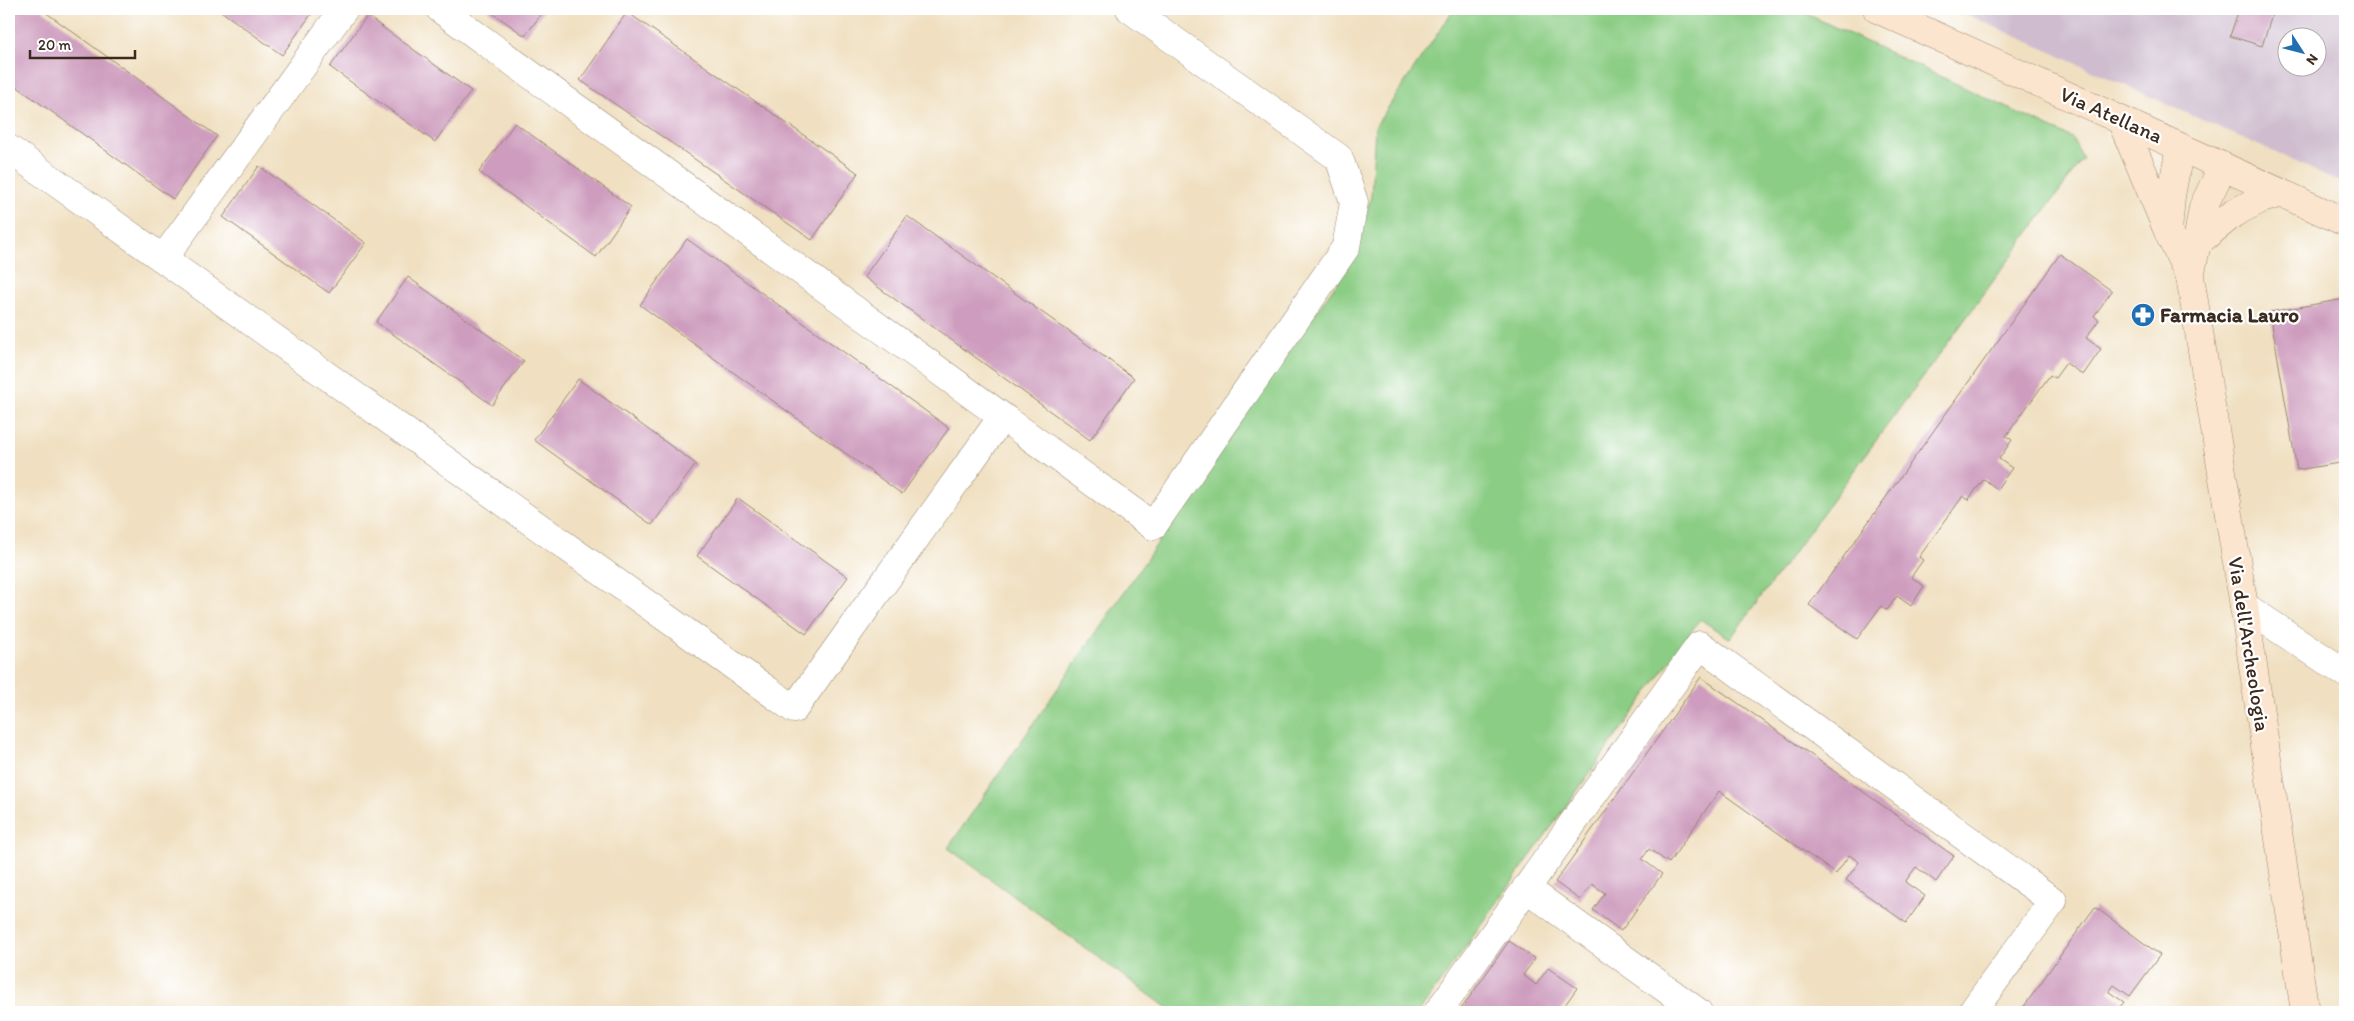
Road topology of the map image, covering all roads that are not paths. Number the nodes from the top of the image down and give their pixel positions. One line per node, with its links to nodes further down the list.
1 (344, 9): 13 (street)
2 (440, 9): 15 (street)
3 (1130, 9): 15 (street)
4 (1877, 9): 5 (street, Via Atellana)
5 (2121, 120): 6 (street, Via Atellana); 11 (street)
6 (2180, 147): 8 (street, Via Atellana); 11 (street)
7 (9, 149): 13 (street)
8 (2223, 166): 9 (street, Via Atellana); 12 (street)
9 (2281, 193): 10 (street, Via Atellana); 12 (street)
10 (2345, 222)
11 (2168, 232): 14 (street)
12 (2197, 243): 14 (street)
13 (163, 259): 15 (street)
14 (2190, 277): 16 (street, Via dell'Archeologia)
15 (1002, 417)
16 (2244, 606): 17 (street); 22 (street, Via dell'Archeologia)
17 (2345, 673)
18 (1526, 888): 19 (street); 20 (street); 21 (street)
19 (1438, 1012)
20 (1698, 1012)
21 (1972, 1012)
22 (2305, 1012)

